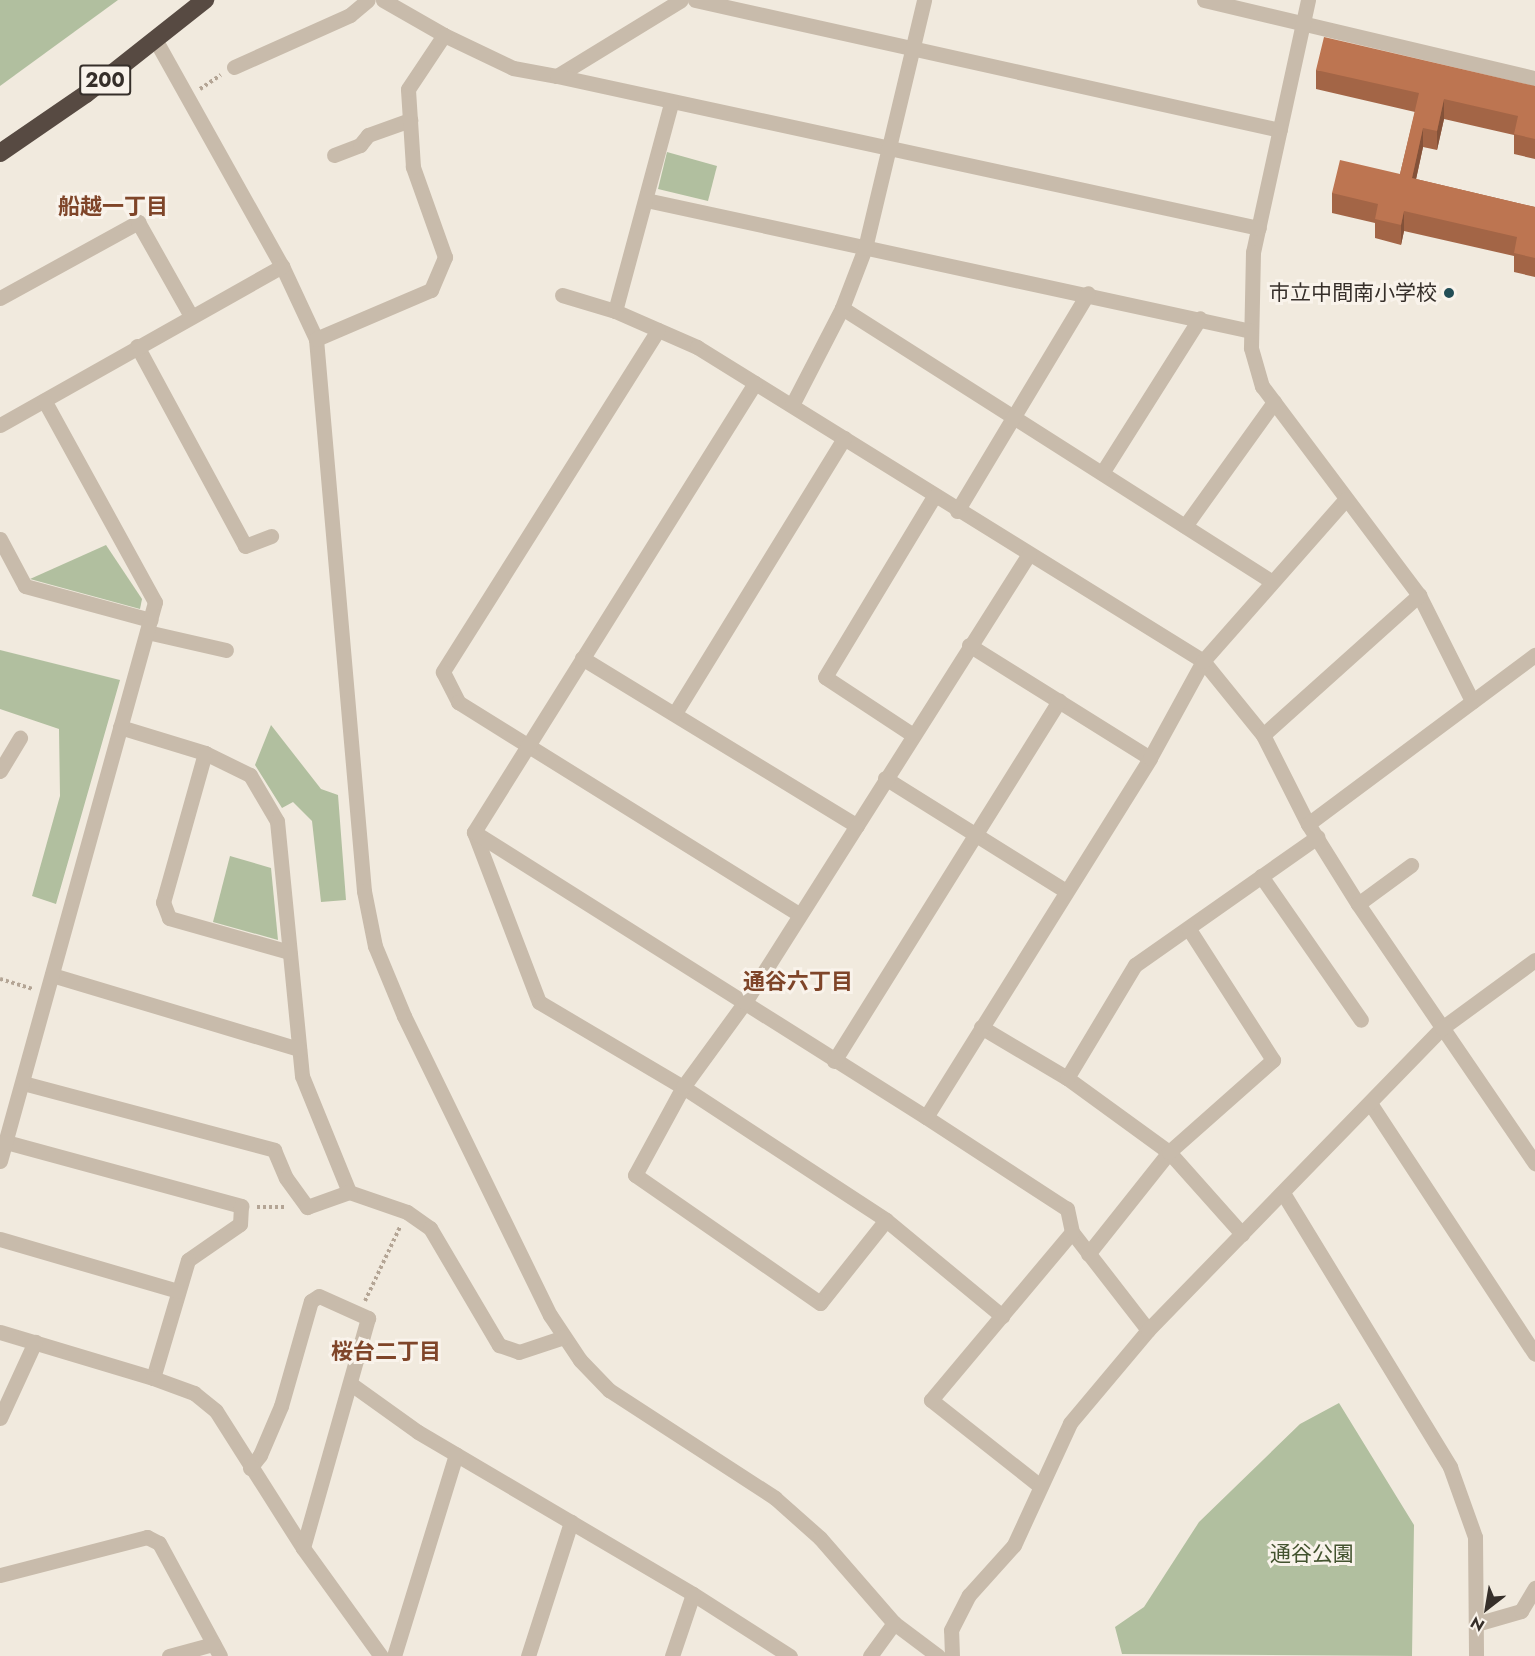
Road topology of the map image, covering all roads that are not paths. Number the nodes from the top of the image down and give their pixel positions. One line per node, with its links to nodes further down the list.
1 (205, 0): 11 (highway, 200)
2 (368, 0): 13 (street)
3 (383, 0): 10 (street)
4 (681, 0): 14 (street)
5 (695, 0): 12 (street)
6 (924, 0): 12 (street)
7 (1204, 0): 9 (street)
8 (1308, 0): 9 (street)
9 (1303, 22): 15 (street); 18 (street)
10 (444, 35): 14 (street); 17 (street)
11 (156, 41): 20 (highway, 200); 25 (street)
12 (915, 47): 18 (street); 19 (street)
13 (234, 67)
14 (557, 76): 16 (street)
15 (1535, 78)
16 (671, 103): 19 (street); 22 (street)
17 (410, 120): 21 (street); 35 (street)
18 (1280, 130): 23 (street)
19 (891, 146): 23 (street); 24 (street)
20 (0, 153)
21 (334, 155)
22 (646, 200): 24 (street); 30 (street)
23 (1259, 228): 34 (street)
24 (866, 248): 26 (street); 29 (street)
25 (282, 266): 31 (street); 35 (street)
26 (1088, 293): 32 (street); 41 (street)
27 (562, 295): 30 (street)
28 (0, 298): 31 (street)
29 (842, 308): 40 (street); 41 (street)
30 (615, 310): 33 (street)
31 (191, 316): 36 (street)
32 (1200, 318): 34 (street); 44 (street)
33 (658, 330): 37 (street); 67 (street)
34 (1251, 331): 39 (street)
35 (316, 339): 111 (street)
36 (137, 346): 38 (street); 49 (street)
37 (755, 383): 40 (street); 58 (street)
38 (44, 400): 42 (street); 54 (street)
39 (1274, 402): 46 (street); 48 (street)
40 (792, 405): 43 (street)
41 (1015, 417): 44 (street); 47 (street)
42 (0, 425)
43 (844, 438): 45 (street); 62 (street)
44 (1102, 473): 48 (street)
45 (934, 496): 47 (street); 64 (street)
46 (1346, 499): 52 (street); 53 (street)
47 (957, 511): 51 (street)
48 (1185, 526): 52 (street)
49 (271, 536)
50 (0, 539): 54 (street)
51 (1029, 554): 55 (street); 59 (street)
52 (1271, 581): 59 (street)
53 (1419, 595): 60 (street); 65 (street)
54 (148, 626): 56 (street); 63 (street)
55 (969, 645): 61 (street); 64 (street)
56 (225, 651)
57 (1535, 655): 60 (street)
58 (582, 658): 62 (street); 67 (street)
59 (1203, 661): 65 (street); 69 (street)
60 (1472, 701): 73 (street)
61 (1059, 702): 69 (street); 75 (street)
62 (675, 713): 72 (street)
63 (120, 727): 68 (street); 84 (street)
64 (913, 735): 71 (street)
65 (1263, 735): 73 (street)
66 (20, 738): 70 (street)
67 (527, 742): 74 (street); 80 (street)
68 (204, 753): 82 (street); 82 (street)
69 (1150, 758): 78 (street)
70 (0, 771)
71 (885, 778): 72 (street); 75 (street)
72 (857, 826): 80 (street)
73 (1312, 830): 77 (street); 79 (street)
74 (474, 832): 85 (street); 93 (street)
75 (976, 837): 78 (street); 90 (street)
76 (1411, 865): 79 (street)
77 (1262, 876): 81 (street); 86 (street)
78 (1066, 891): 87 (street)
79 (1359, 904): 88 (street)
80 (799, 914): 85 (street)
81 (1189, 929): 91 (street); 97 (street)
82 (289, 952): 89 (street)
83 (1534, 963): 88 (street)
84 (52, 975): 89 (street); 92 (street)
85 (745, 1002): 90 (street); 93 (street)
86 (1361, 1020)
87 (981, 1027): 91 (street); 95 (street)
88 (1442, 1029): 94 (street); 99 (street)
89 (299, 1049): 100 (street)
90 (834, 1062): 95 (street)
91 (1067, 1078): 97 (street)
92 (23, 1083): 96 (street); 100 (street)
93 (683, 1087): 102 (street); 102 (street)
94 (1370, 1103): 101 (street); 113 (street)
95 (926, 1118): 103 (street)
96 (6, 1142): 98 (street); 107 (street)
97 (1169, 1152): 104 (street); 106 (street)
98 (0, 1161)
99 (1535, 1163)
100 (348, 1192): 111 (street)
101 (1283, 1193): 104 (street); 126 (street)
102 (886, 1220): 108 (street)
103 (1072, 1232): 106 (street); 108 (street)
104 (1242, 1234): 109 (street)
105 (0, 1239): 107 (street)
106 (1088, 1254): 109 (street)
107 (178, 1291): 114 (street)
108 (1002, 1316): 119 (street)
109 (1148, 1330): 119 (street)
110 (0, 1332): 112 (street)
111 (564, 1337): 125 (street)
112 (35, 1342): 114 (street); 116 (street)
113 (1535, 1354)
114 (153, 1378): 118 (street)
115 (351, 1384): 117 (street); 118 (street); 121 (street)
116 (0, 1418)
117 (456, 1454): 120 (street); 131 (street)
118 (250, 1468): 121 (street)
119 (1040, 1486): 138 (street)
120 (571, 1522): 124 (street); 132 (street)
121 (303, 1548): 130 (street)
122 (0, 1575): 128 (street)
123 (1535, 1588): 126 (street)
124 (693, 1594): 133 (street); 134 (street)
125 (894, 1623): 127 (street); 135 (street)
126 (1476, 1624): 139 (street)
127 (922, 1647): 136 (street); 137 (street)
128 (217, 1650): 129 (street)
129 (169, 1656)
130 (381, 1656)
131 (394, 1656)
132 (528, 1656)
133 (672, 1656)
134 (790, 1656)
135 (870, 1656)
136 (909, 1656)
137 (938, 1656)
138 (952, 1656)
139 (1476, 1656)

